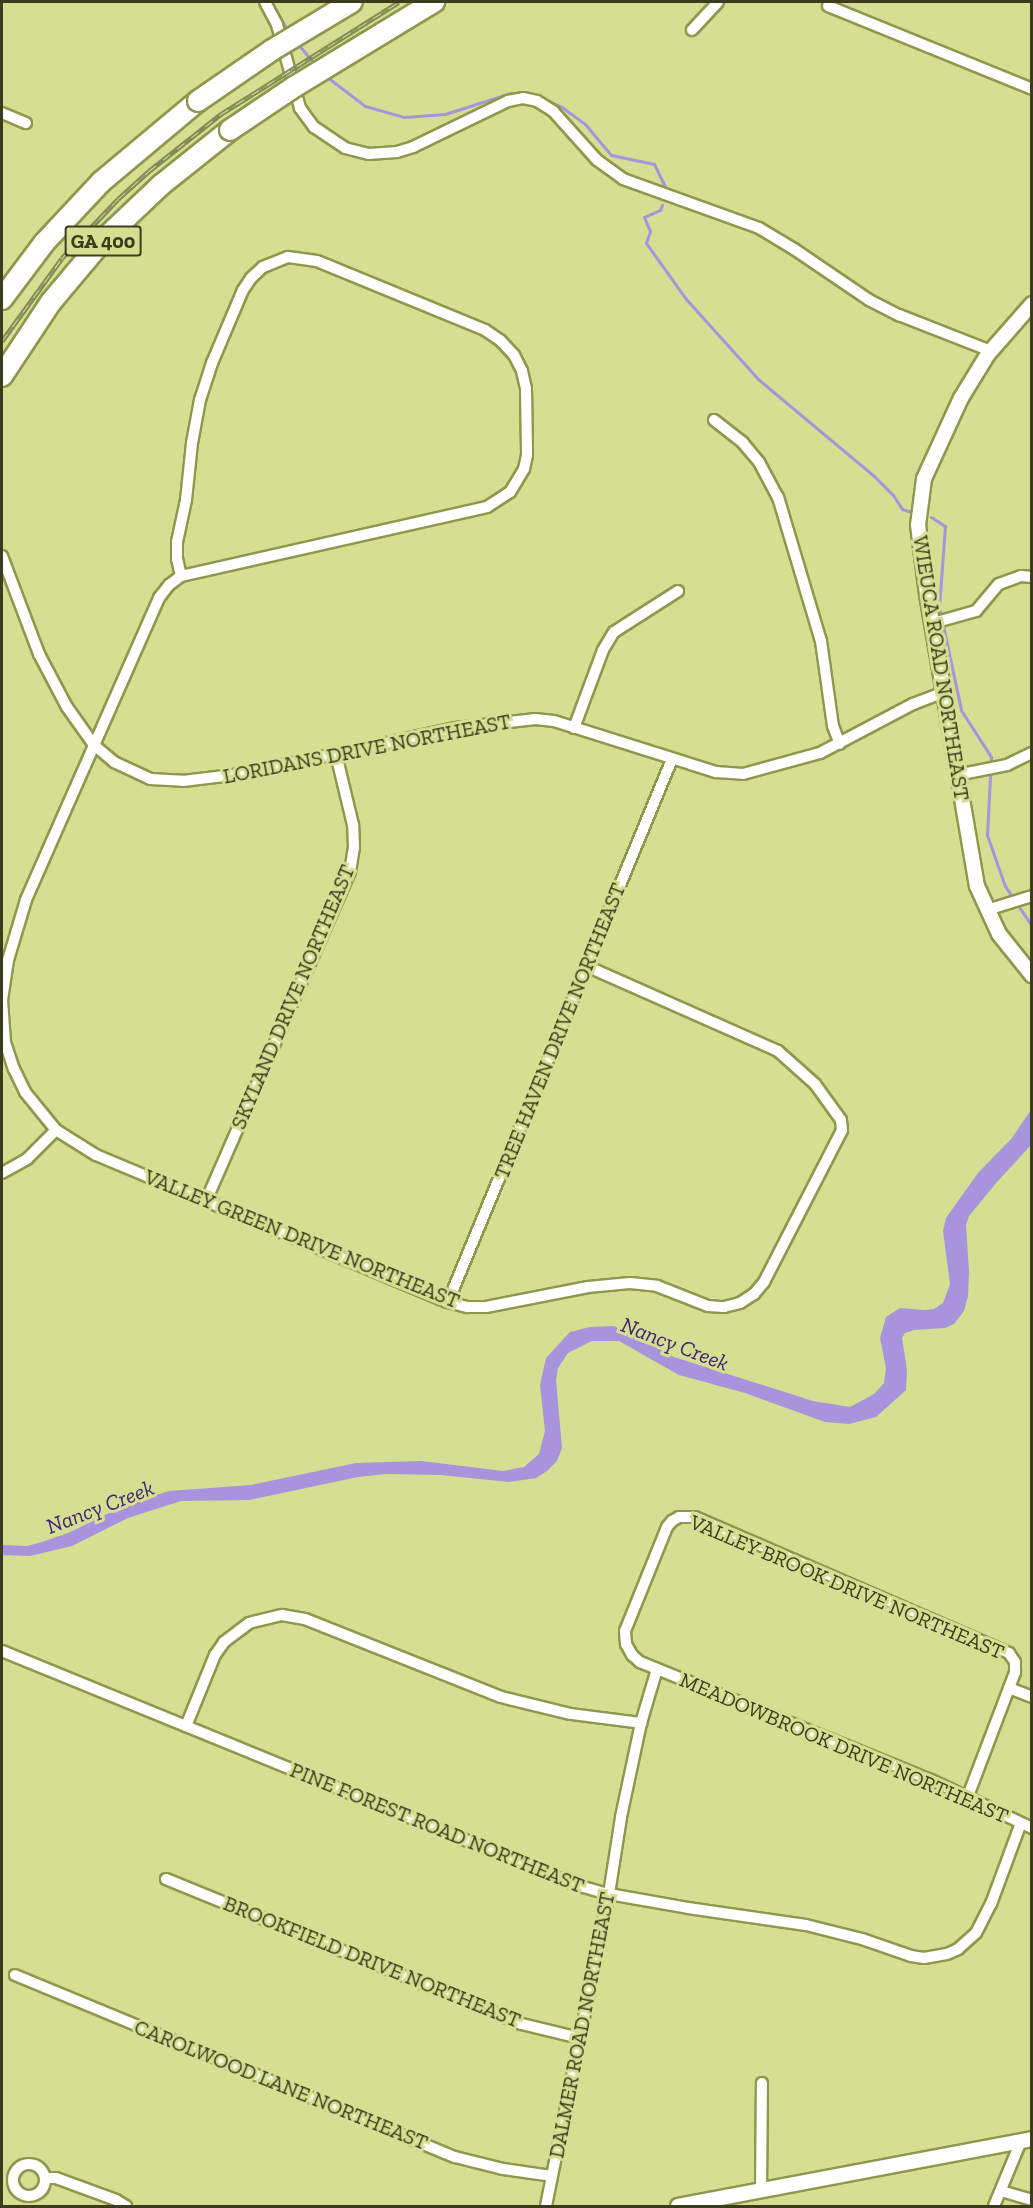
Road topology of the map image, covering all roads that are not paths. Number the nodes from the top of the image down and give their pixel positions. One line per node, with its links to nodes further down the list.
1 (265, 2): 12 (street)
2 (352, 2): 10 (highway, GA 400, bridge)
3 (434, 2): 13 (highway, GA 400, bridge)
4 (718, 2): 6 (street)
5 (828, 6): 7 (street)
6 (692, 30)
7 (1032, 89)
8 (2, 112): 9 (street)
9 (26, 123)
10 (2, 298)
11 (1032, 304): 12 (street, WIEUCA ROAD NORTHEAST)
12 (991, 351): 19 (street, WIEUCA ROAD NORTHEAST)
13 (2, 376)
14 (714, 420): 22 (street)
15 (2, 556): 23 (street, LORIDANS DRIVE NORTHEAST)
16 (182, 576): 16 (street); 23 (street, VALLEY GREEN DRIVE NORTHEAST)
17 (1032, 577): 19 (street)
18 (678, 591): 21 (street)
19 (934, 623): 20 (street, WIEUCA ROAD NORTHEAST)
20 (945, 692): 22 (street, LORIDANS DRIVE NORTHEAST); 27 (street, WIEUCA ROAD NORTHEAST)
21 (574, 728): 25 (street, LORIDANS DRIVE NORTHEAST); 26 (street, LORIDANS DRIVE NORTHEAST)
22 (840, 744): 26 (street, LORIDANS DRIVE NORTHEAST)
23 (94, 745): 25 (street, LORIDANS DRIVE NORTHEAST); 32 (street, VALLEY GREEN DRIVE NORTHEAST)
24 (1032, 753): 27 (street)
25 (336, 754): 34 (street, SKYLAND DRIVE NORTHEAST)
26 (672, 759): 30 (street, TREE HAVEN DRIVE NORTHEAST)
27 (964, 773): 29 (street, WIEUCA ROAD NORTHEAST)
28 (1032, 896): 29 (street)
29 (994, 909): 31 (street, WIEUCA ROAD NORTHEAST)
30 (586, 966): 35 (street, TREE HAVEN DRIVE NORTHEAST); 35 (street, VALLEY GREEN DRIVE NORTHEAST)
31 (1032, 975)
32 (56, 1130): 33 (street); 34 (street, VALLEY GREEN DRIVE NORTHEAST)
33 (2, 1173)
34 (206, 1201): 35 (street, VALLEY GREEN DRIVE NORTHEAST)
35 (448, 1302)
36 (2, 1652): 41 (street, PINE FOREST ROAD NORTHEAST)
37 (657, 1669): 38 (street, VALLEY BROOK DRIVE NORTHEAST); 40 (street, DALMER ROAD NORTHEAST); 42 (street, MEADOWBROOK DRIVE NORTHEAST)
38 (1009, 1688): 39 (street); 42 (street, VALLEY BROOK DRIVE NORTHEAST)
39 (1032, 1697)
40 (641, 1723): 41 (street); 45 (street, DALMER ROAD NORTHEAST)
41 (186, 1726): 45 (street, PINE FOREST ROAD NORTHEAST)
42 (968, 1796): 43 (street, MEADOWBROOK DRIVE NORTHEAST)
43 (1026, 1825): 45 (street, PINE FOREST ROAD NORTHEAST)
44 (166, 1879): 47 (street, BROOKFIELD DRIVE NORTHEAST)
45 (609, 1894): 47 (street, DALMER ROAD NORTHEAST)
46 (15, 1975): 50 (street, CAROLWOOD LANE NORTHEAST)
47 (580, 2038): 50 (street, DALMER ROAD NORTHEAST)
48 (762, 2083): 52 (street)
49 (1027, 2140): 52 (street); 53 (street)
50 (552, 2176): 56 (street, DALMER ROAD NORTHEAST)
51 (45, 2178): 55 (street)
52 (761, 2191): 57 (street)
53 (1001, 2191): 54 (street); 58 (street)
54 (1032, 2200)
55 (126, 2206)
56 (546, 2206)
57 (678, 2206)
58 (994, 2206)

